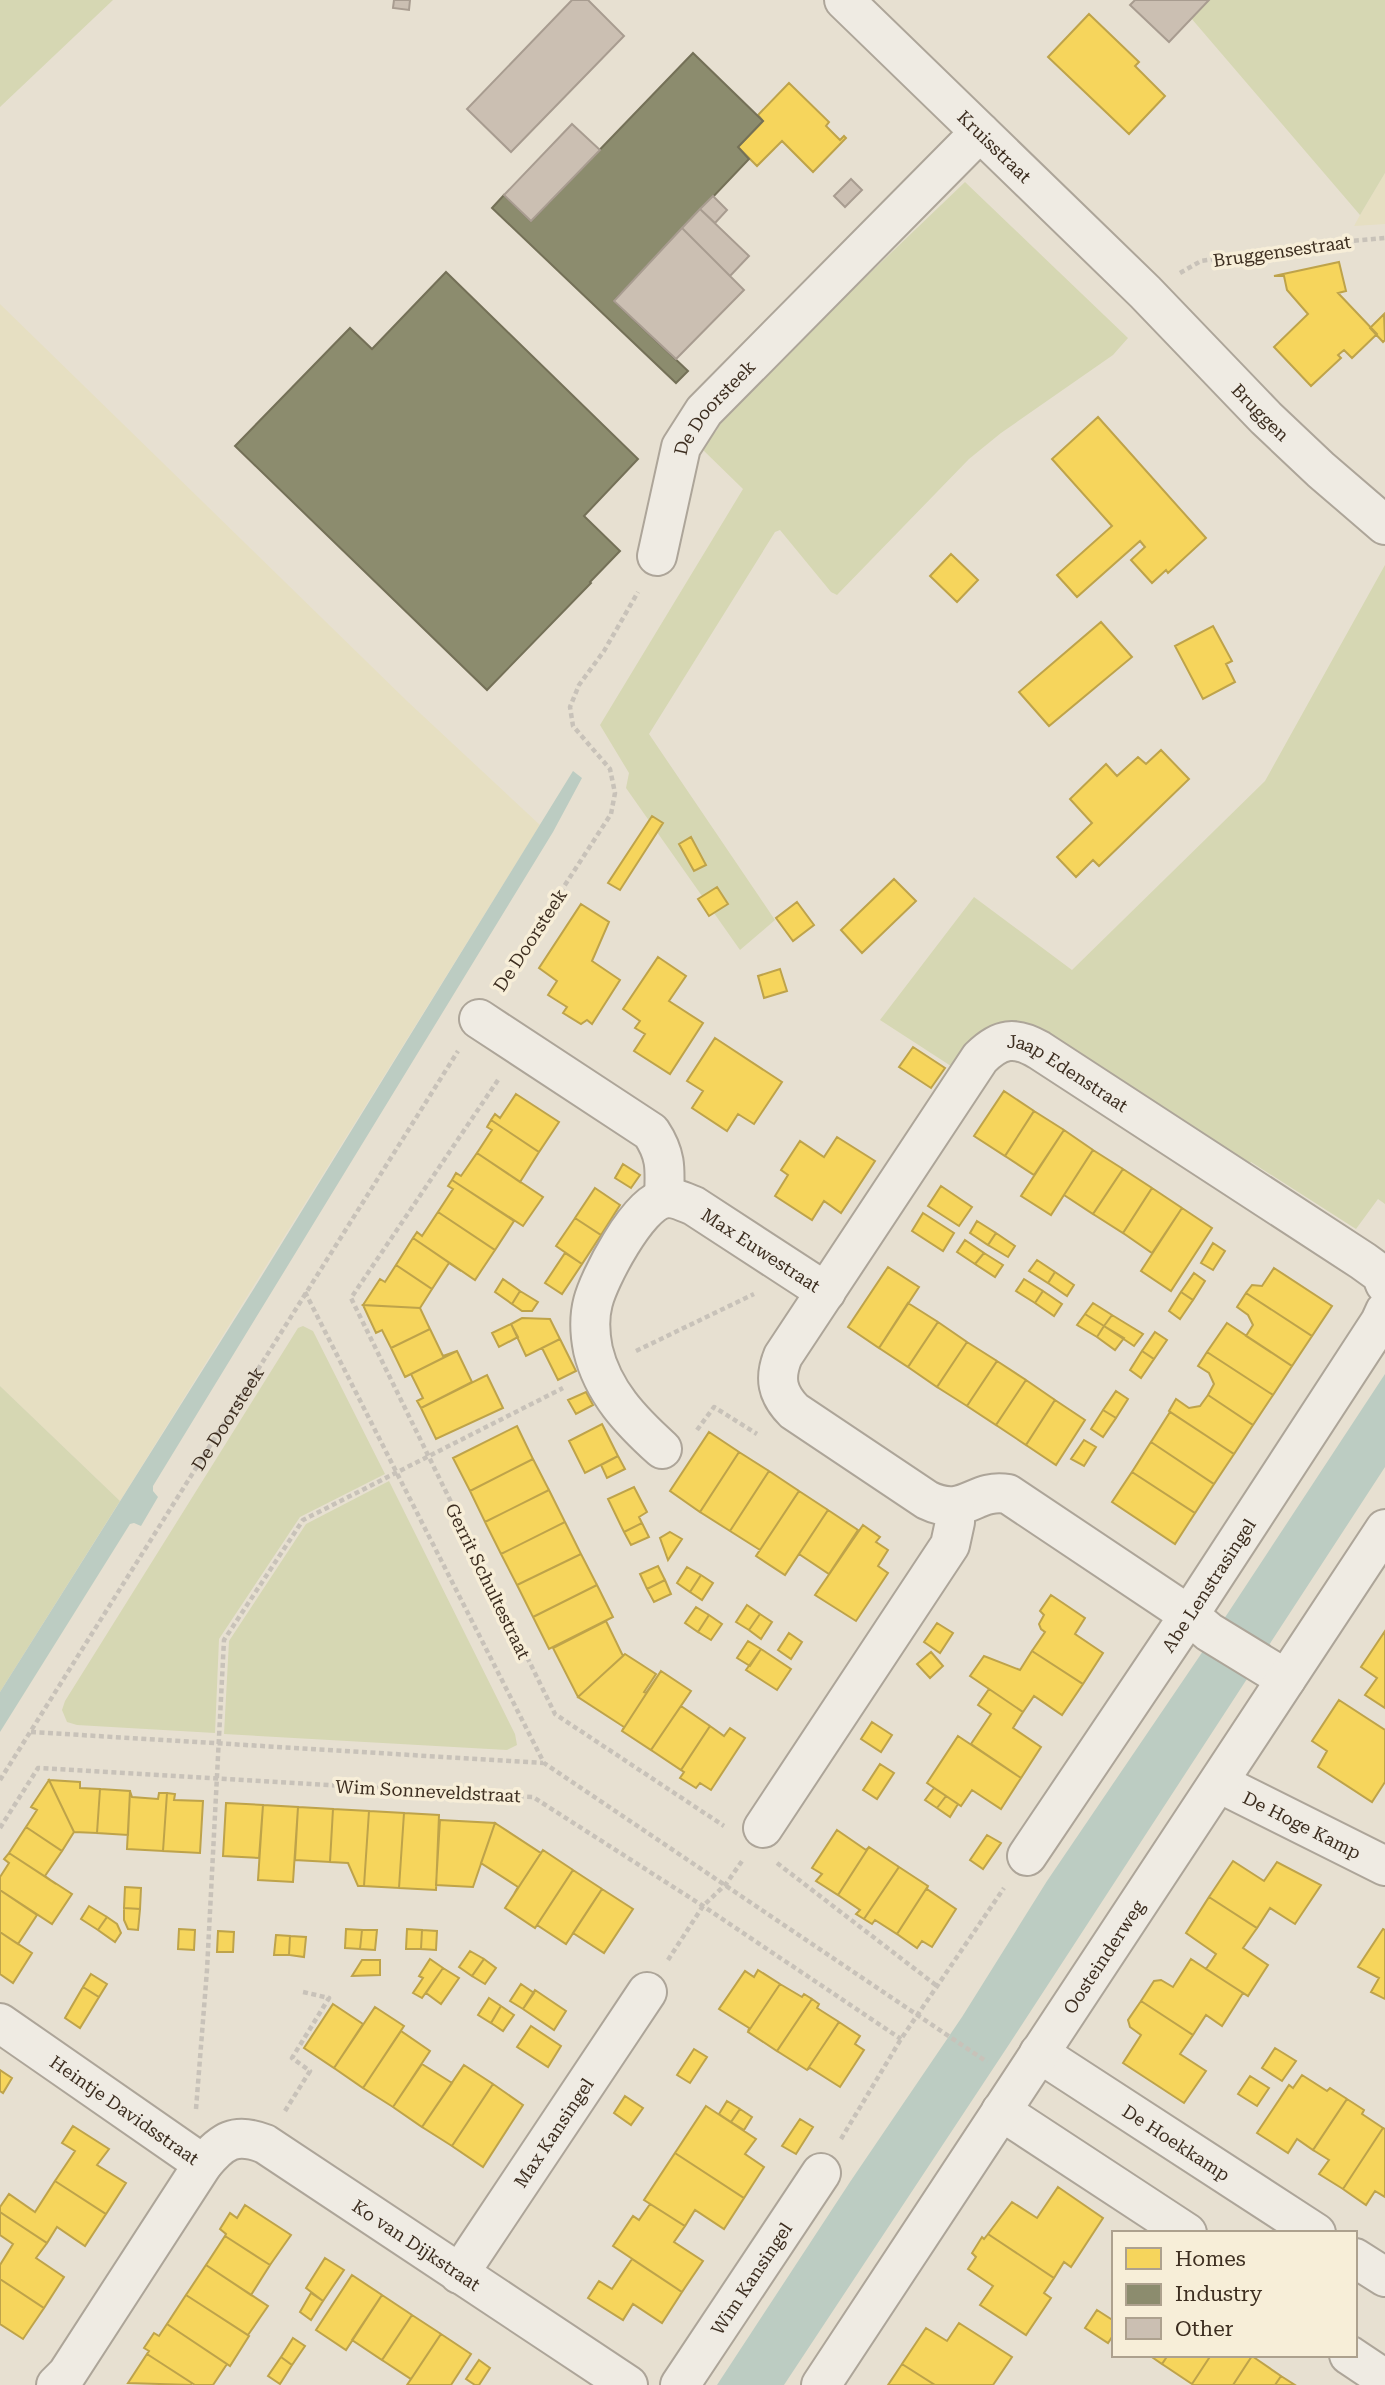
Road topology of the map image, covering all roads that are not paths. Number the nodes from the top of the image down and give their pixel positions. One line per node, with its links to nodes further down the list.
1 (844, 0): 2 (street, Kruisstraat)
2 (980, 132): 3 (street, Kruisstraat); 5 (street, De Doorsteek)
3 (1145, 292): 4 (street, Bruggen)
4 (1385, 525)
5 (657, 556)
6 (479, 1019): 7 (street)
7 (664, 1198): 8 (street, Max Euwestraat); 11 (street)
8 (811, 1282): 9 (street, Jaap Edenstraat); 12 (street, Max Euwestraat)
9 (1385, 1284)
10 (1385, 1311): 14 (street, Abe Lenstrasingel)
11 (662, 1449)
12 (955, 1507): 14 (street); 17 (street)
13 (1385, 1530): 15 (street, Oosteinderweg)
14 (1199, 1623): 15 (street); 18 (street, Abe Lenstrasingel)
15 (1274, 1672): 16 (street, Oosteinderweg)
16 (1219, 1783): 19 (street, De Hoge Kamp); 22 (street, Oosteinderweg)
17 (758, 1836)
18 (1027, 1856)
19 (1385, 1866)
20 (647, 1993): 29 (street, Max Kansingel)
21 (0, 2023): 24 (street, Heintje Davidsstraat)
22 (1039, 2053): 23 (street, Oosteinderweg); 27 (street, De Hoekkamp)
23 (1001, 2111): 26 (street); 36 (street, Oosteinderweg)
24 (192, 2156): 29 (street, Ko van Dijkstraat); 33 (street, Heintje Davidsstraat)
25 (821, 2173): 35 (street, Wim Kansingel)
26 (1186, 2231)
27 (1313, 2231)
28 (1357, 2259): 30 (street)
29 (459, 2274): 34 (street, Ko van Dijkstraat)
30 (1385, 2277)
31 (1352, 2357): 32 (street)
32 (1385, 2379)
33 (56, 2385)
34 (628, 2385)
35 (680, 2385)
36 (821, 2385)

